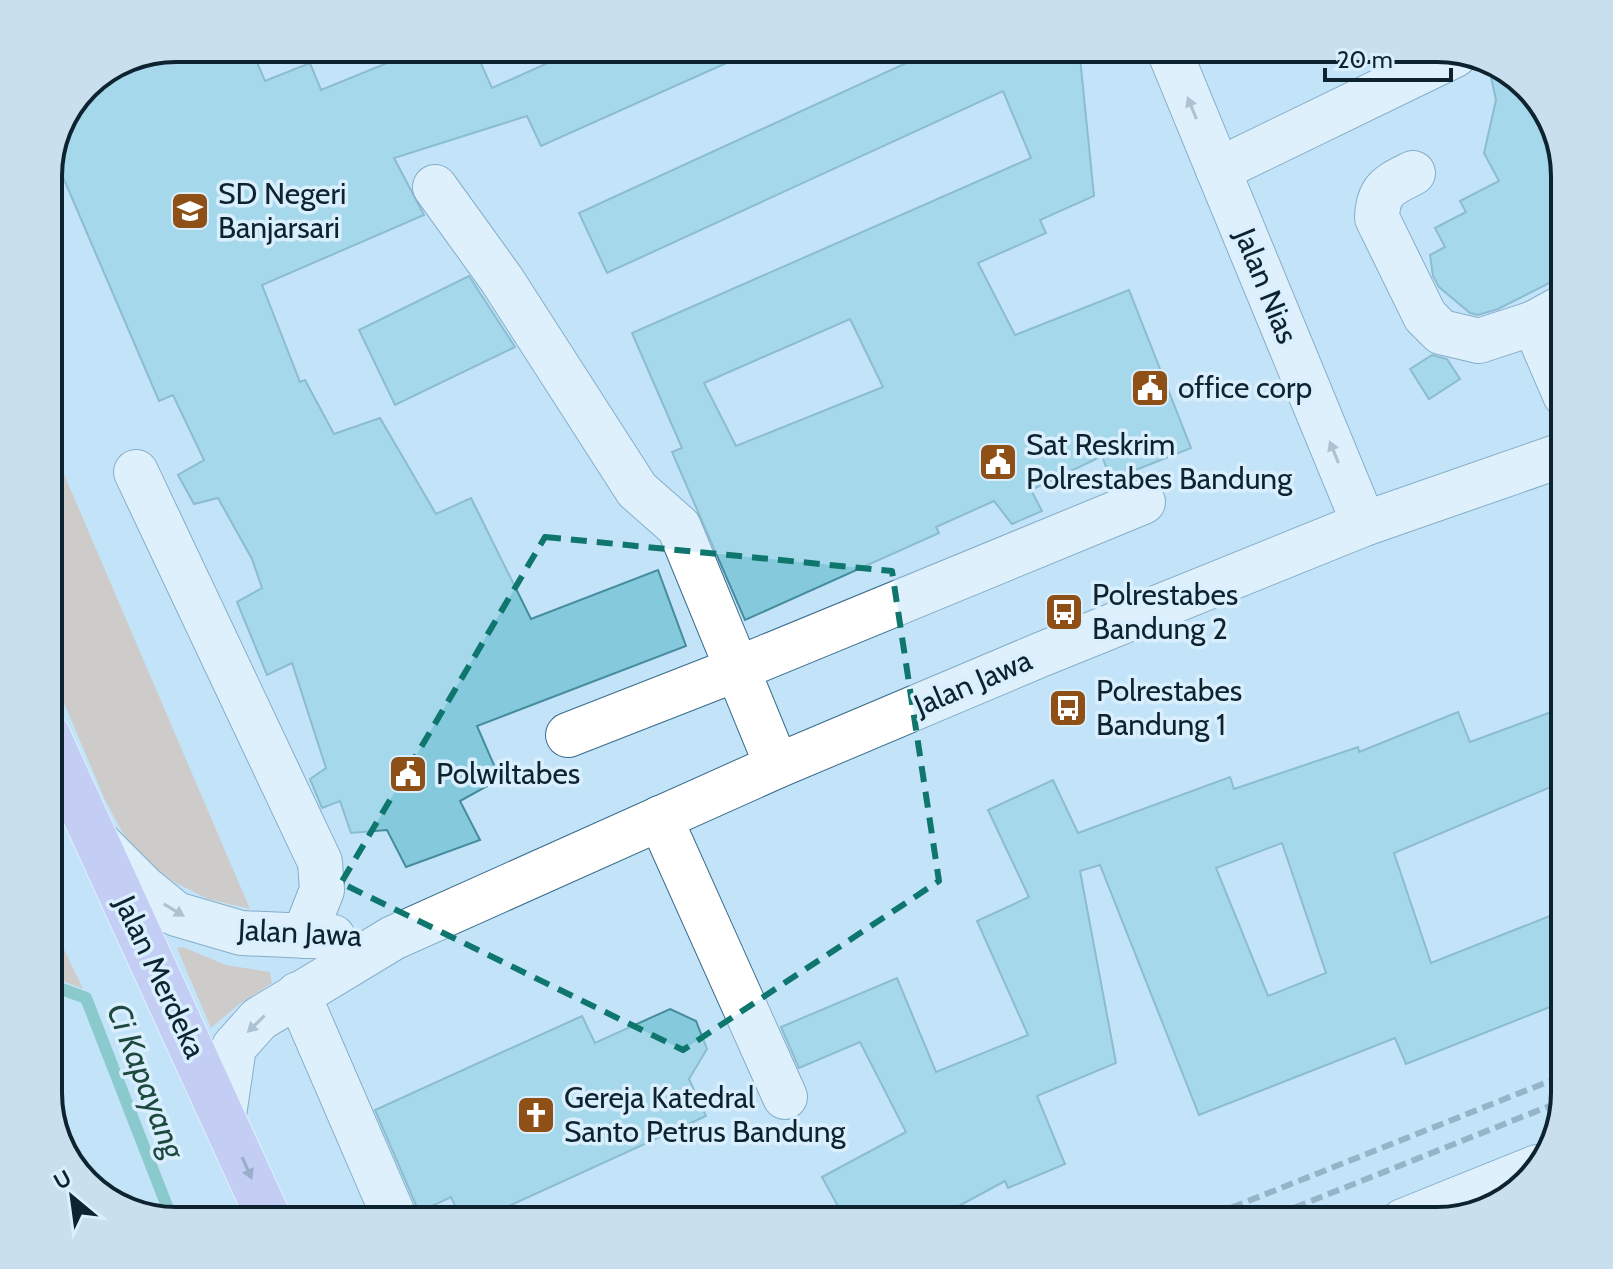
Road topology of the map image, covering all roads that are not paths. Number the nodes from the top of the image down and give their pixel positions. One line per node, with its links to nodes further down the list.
1 (1174, 62): 3 (street, Jalan Nias, one-way to 1)
2 (1440, 62): 3 (street)
3 (1218, 170): 10 (street, Jalan Nias, one-way to 3)
4 (1413, 173): 6 (street)
5 (435, 187): 11 (street)
6 (1549, 315)
7 (1551, 459): 10 (street, Jalan Jawa)
8 (136, 472): 17 (street)
9 (1143, 502): 11 (street)
10 (1364, 524): 14 (street, Jalan Jawa)
11 (737, 669): 12 (street); 14 (street)
12 (568, 735)
13 (62, 766): 16 (main road, Jalan Merdeka)
14 (777, 766): 15 (street, Jalan Jawa)
15 (660, 818): 18 (street, Jalan Jawa); 20 (street)
16 (96, 840): 17 (street, Jalan Jawa, one-way to 17); 21 (main road, Jalan Merdeka)
17 (304, 936): 18 (street, Jalan Jawa)
18 (393, 938): 19 (street, Jalan Jawa)
19 (298, 994): 21 (street, Jalan Jawa, one-way to 21); 25 (street)
20 (785, 1097)
21 (224, 1115): 24 (main road, Jalan Merdeka, one-way to 24)
22 (1512, 1178): 23 (street)
23 (1446, 1206)
24 (264, 1207)
25 (390, 1207)

